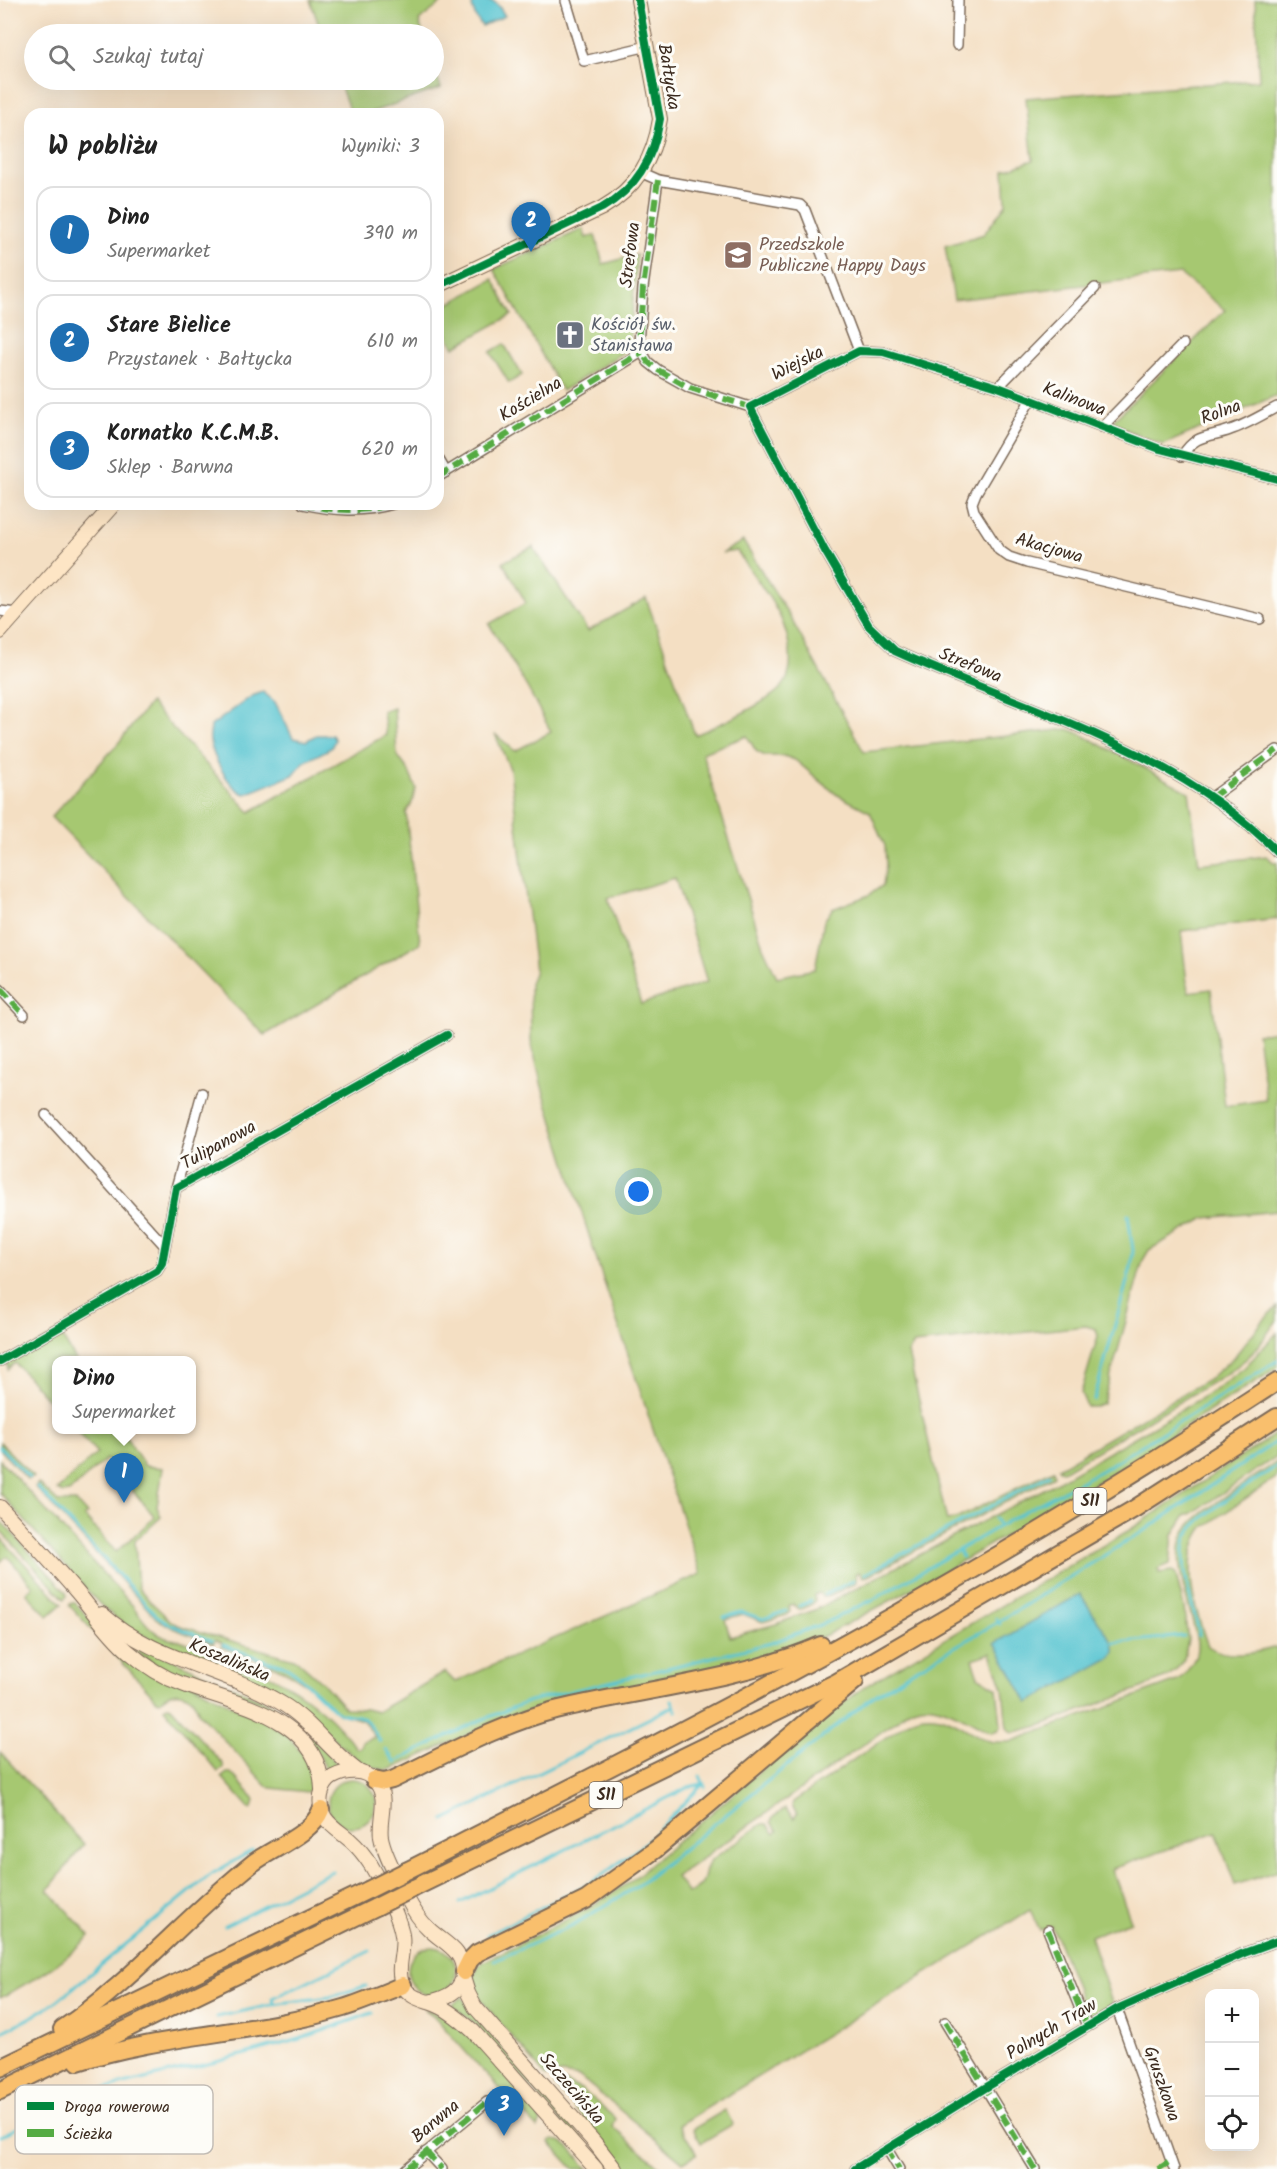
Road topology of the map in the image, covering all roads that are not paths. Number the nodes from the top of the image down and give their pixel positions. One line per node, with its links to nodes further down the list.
1 (638, 0): 5 (main road, Bałtycka)
2 (958, 0): 4 (street)
3 (566, 1): 5 (street)
4 (957, 45)
5 (648, 46): 6 (main road, Bałtycka)
6 (642, 173): 7 (street); 8 (main road, Bałtycka)
7 (658, 180): 11 (street); 12 (street, Strefowa)
8 (444, 283)
9 (1095, 288): 13 (street)
10 (1183, 344): 17 (street)
11 (860, 351): 13 (street, Kalinowa); 15 (street, Wiejska)
12 (642, 352): 15 (street); 19 (street, Kościelna)
13 (998, 387): 14 (street, Kalinowa)
14 (1031, 399): 17 (street, Kalinowa); 26 (street, Akacjowa)
15 (750, 407): 29 (street, Strefowa)
16 (1277, 407): 18 (street, Rolna)
17 (1102, 427): 18 (street, Kalinowa)
18 (1182, 456): 20 (street, Kalinowa)
19 (444, 474)
20 (1277, 479)
21 (109, 510): 25 (main road)
22 (334, 510): 23 (street)
23 (368, 510)
24 (0, 610): 25 (street)
25 (17, 613): 27 (main road)
26 (1260, 619)
27 (0, 632)
28 (1277, 750): 29 (street)
29 (1212, 797): 30 (street, Strefowa)
30 (1277, 852)
31 (0, 990): 32 (street)
32 (24, 1015)
33 (447, 1035): 36 (street, Tulipanowa)
34 (202, 1093): 36 (street)
35 (46, 1115): 37 (street)
36 (176, 1188): 37 (street, Tulipanowa)
37 (165, 1246): 38 (street, Tulipanowa)
38 (0, 1360)
39 (1277, 1382): 43 (highway, S11)
40 (1277, 1417): 44 (highway, S11)
41 (0, 1507): 42 (main road, Koszalińska)
42 (78, 1593): 45 (main road, Koszalińska); 46 (main road, Koszalińska)
43 (899, 1613): 45 (highway); 56 (highway, S11, bridge)
44 (914, 1639): 50 (highway); 57 (highway, S11, bridge)
45 (367, 1776): 46 (main road); 50 (main road, Szczecińska)
46 (322, 1789): 47 (main road, Koszalińska)
47 (321, 1810): 51 (main road); 56 (highway)
48 (1048, 1930): 55 (street, Polnych Traw)
49 (1277, 1941): 53 (street, Polnych Traw)
50 (463, 1975): 52 (main road); 65 (main road, Szczecińska)
51 (403, 1985): 52 (main road, Szczecińska); 57 (highway)
52 (428, 2002): 64 (main road, Szczecińska)
53 (1117, 2009): 55 (street, Polnych Traw); 69 (street, Gruszkowa)
54 (945, 2022): 58 (street)
55 (1087, 2026): 58 (street, Polnych Traw)
56 (3, 2067)
57 (7, 2087)
58 (985, 2088): 60 (street, Polnych Traw); 68 (street)
59 (487, 2102): 61 (street, Barwna)
60 (887, 2149): 66 (street, Polnych Traw); 67 (street)
61 (426, 2152): 62 (street, Barwna); 63 (street)
62 (406, 2169)
63 (442, 2169)
64 (596, 2169)
65 (615, 2169)
66 (855, 2169)
67 (899, 2169)
68 (1035, 2169)
69 (1174, 2169)

